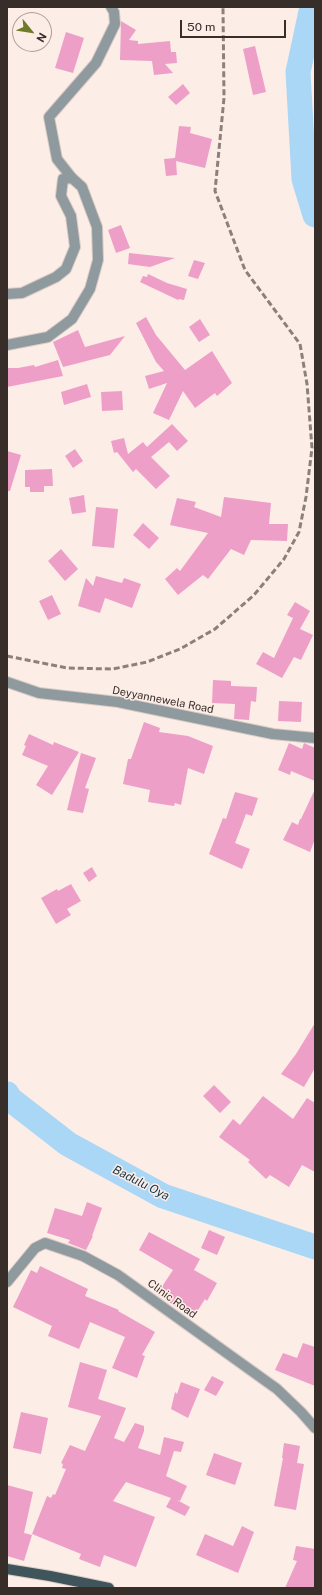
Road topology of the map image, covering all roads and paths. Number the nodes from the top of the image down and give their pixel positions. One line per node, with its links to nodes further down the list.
1 (110, 7): 2 (street)
2 (72, 178): 3 (street); 4 (street)
3 (7, 294)
4 (7, 345)
5 (7, 682): 6 (street, Deyyannewela Road)
6 (315, 738)
7 (7, 1282): 8 (street, Clinic Road)
8 (315, 1428)
9 (7, 1569): 10 (main road)
10 (109, 1588)

